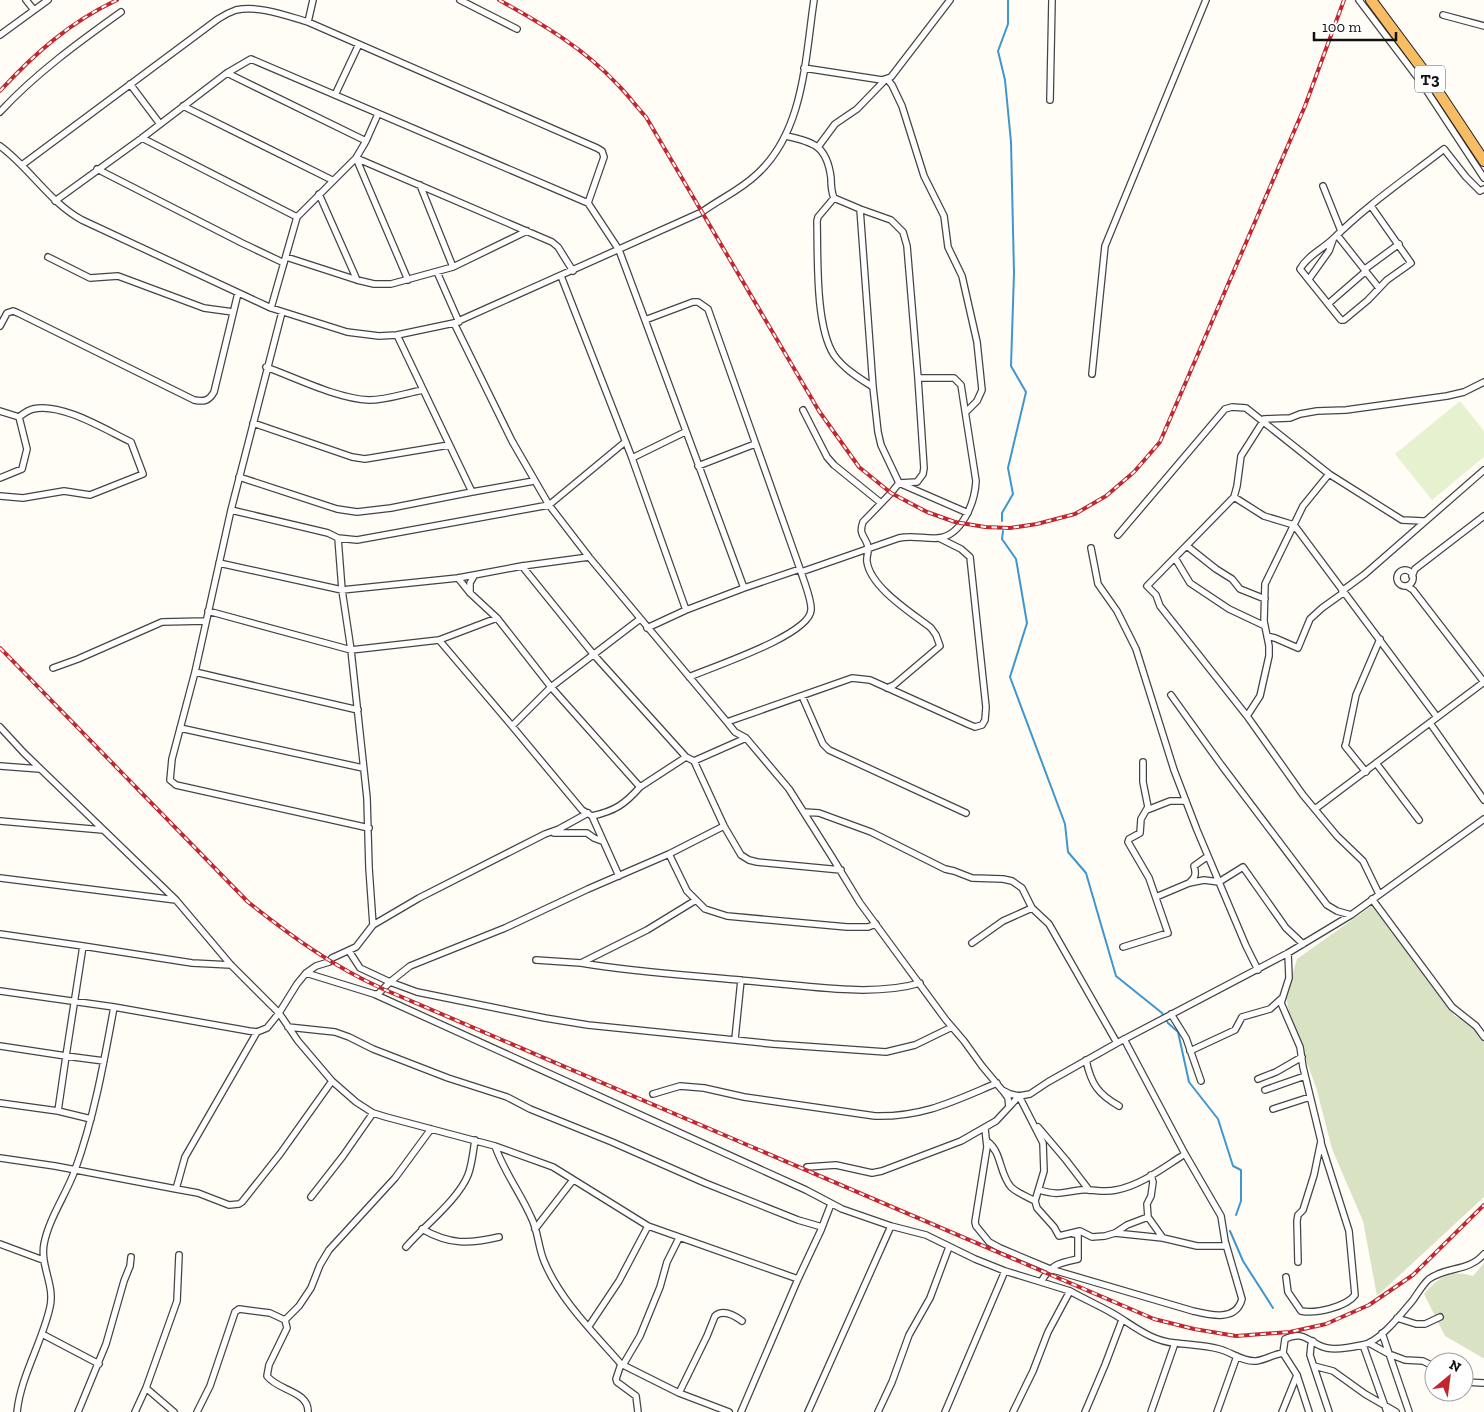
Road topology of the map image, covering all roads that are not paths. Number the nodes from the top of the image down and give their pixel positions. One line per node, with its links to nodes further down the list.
1 (26, 0): 11 (street)
2 (48, 0): 11 (street)
3 (312, 0): 14 (street)
4 (460, 0): 16 (street)
5 (814, 0): 19 (street)
6 (950, 0): 21 (street)
7 (1052, 0): 24 (street)
8 (1206, 0): 75 (street)
9 (1359, 0): 38 (street)
10 (1371, 0): 35 (highway, T3)
11 (34, 10): 17 (street)
12 (121, 12): 26 (street)
13 (1443, 15): 15 (street)
14 (308, 22): 18 (street); 22 (street)
15 (1484, 26)
16 (517, 29)
17 (0, 35)
18 (359, 44): 23 (street); 46 (street)
19 (804, 68): 21 (street); 29 (street)
20 (227, 73): 23 (street); 25 (street); 31 (street)
21 (887, 79): 33 (street); 82 (street)
22 (130, 84): 28 (street); 36 (street)
23 (335, 95): 27 (street)
24 (1050, 100)
25 (183, 106): 28 (street); 39 (street)
26 (0, 112)
27 (378, 114): 31 (street); 46 (street)
28 (160, 124): 30 (street)
29 (786, 136): 33 (street); 53 (street)
30 (142, 138): 37 (street); 49 (street)
31 (366, 141): 34 (street)
32 (0, 146): 36 (street)
33 (818, 147): 44 (street)
34 (356, 158): 39 (street); 40 (street); 63 (street)
35 (1484, 161)
36 (22, 165): 45 (street)
37 (97, 169): 45 (street); 55 (street)
38 (1484, 178)
39 (332, 180): 43 (street)
40 (420, 186): 50 (street); 56 (street)
41 (1324, 186): 51 (street)
42 (1484, 189): 47 (street)
43 (319, 194): 49 (street); 62 (street)
44 (834, 198): 48 (street); 78 (street)
45 (55, 200): 65 (street)
46 (588, 203): 53 (street)
47 (1371, 206): 51 (street); 52 (street)
48 (860, 210): 76 (street); 78 (street)
49 (297, 217): 55 (street)
50 (527, 231): 56 (street); 57 (street)
51 (1337, 235): 58 (street); 61 (street); 61 (street)
52 (1399, 244): 58 (street); 64 (street)
53 (619, 250): 57 (street); 70 (street)
54 (48, 257): 68 (street)
55 (285, 260): 62 (street); 67 (street)
56 (453, 267): 59 (street)
57 (573, 270): 60 (street)
58 (1366, 270): 64 (street); 66 (street)
59 (437, 272): 63 (street); 71 (street)
60 (561, 276): 71 (street); 87 (street)
61 (1310, 279): 66 (street)
62 (357, 280): 63 (street)
63 (408, 280)
64 (1379, 288): 66 (street)
65 (238, 293): 67 (street); 68 (street)
66 (1328, 304)
67 (271, 308): 69 (street)
68 (233, 312): 72 (street)
69 (282, 312): 73 (street); 74 (street)
70 (645, 320): 86 (street); 88 (street)
71 (457, 323): 73 (street); 96 (street)
72 (0, 326)
73 (397, 335): 79 (street)
74 (266, 367): 79 (street); 85 (street)
75 (1092, 374)
76 (918, 378): 82 (street); 97 (street)
77 (1484, 382): 84 (street)
78 (873, 387): 97 (street)
79 (423, 390): 89 (street)
80 (803, 410): 101 (street)
81 (0, 411): 83 (street)
82 (966, 412): 104 (street)
83 (19, 417): 95 (street); 99 (street)
84 (1263, 420): 93 (street); 100 (street); 108 (street)
85 (253, 423): 89 (street); 94 (street)
86 (685, 432): 90 (street); 91 (street)
87 (625, 442): 90 (street); 102 (street)
88 (755, 444): 91 (street); 120 (street)
89 (449, 445): 98 (street)
90 (632, 458): 131 (street)
91 (698, 466): 125 (street)
92 (1484, 470): 106 (street)
93 (1329, 474): 106 (street); 107 (street)
94 (239, 477): 98 (street); 103 (street)
95 (0, 478)
96 (534, 481): 98 (street); 102 (street)
97 (899, 483): 101 (street); 104 (street)
98 (472, 492)
99 (0, 496)
100 (1234, 497): 107 (street); 111 (street)
101 (881, 503): 112 (street)
102 (549, 505): 109 (street); 114 (street)
103 (231, 510): 109 (street); 116 (street)
104 (968, 513): 110 (street)
105 (1484, 516): 118 (street)
106 (1423, 521): 128 (street)
107 (1294, 525): 128 (street); 130 (street)
108 (1118, 535)
109 (338, 538): 126 (street)
110 (940, 538): 112 (street); 148 (street)
111 (1187, 546): 115 (street); 130 (street)
112 (868, 548): 120 (street); 148 (street)
113 (1091, 548): 170 (street)
114 (590, 557): 117 (street); 134 (street)
115 (1175, 558): 136 (street); 152 (street)
116 (219, 564): 126 (street); 132 (street)
117 (522, 566): 121 (street); 142 (street)
118 (1415, 569): 119 (street); 123 (street)
119 (1406, 570): 123 (street); 124 (street)
120 (800, 571): 125 (street); 145 (street)
121 (474, 576): 122 (street); 129 (street)
122 (458, 578): 126 (street); 129 (street)
123 (1412, 578): 124 (street); 127 (street)
124 (1406, 586): 127 (street)
125 (744, 588): 131 (street)
126 (342, 590): 141 (street)
127 (1413, 590): 146 (street)
128 (1342, 592): 138 (street); 140 (street)
129 (470, 593): 133 (street)
130 (1265, 599): 136 (street)
131 (686, 610): 137 (street)
132 (208, 611): 135 (street); 141 (street)
133 (497, 618): 139 (street); 147 (street)
134 (640, 619): 137 (street); 142 (street)
135 (206, 621): 143 (street); 144 (street)
136 (1265, 626): 138 (street)
137 (647, 628): 145 (street)
138 (1267, 636): 152 (street)
139 (439, 640): 141 (street); 156 (street)
140 (1380, 640): 153 (street); 167 (street)
141 (351, 650): 151 (street)
142 (594, 655): 147 (street); 160 (street)
143 (53, 668)
144 (195, 672): 151 (street); 158 (street)
145 (688, 677): 154 (street)
146 (1484, 682): 153 (street)
147 (551, 687): 156 (street); 168 (street)
148 (887, 688): 150 (street)
149 (1171, 695): 197 (street)
150 (802, 696): 154 (street); 175 (street)
151 (358, 710): 166 (street)
152 (1247, 716): 171 (street)
153 (1437, 717): 155 (street)
154 (727, 722): 159 (street)
155 (1430, 723): 163 (street); 169 (street)
156 (512, 726): 174 (street)
157 (0, 727): 165 (street)
158 (180, 728): 166 (street); 180 (street)
159 (746, 738): 161 (street); 173 (street)
160 (686, 757): 161 (street); 168 (street)
161 (694, 760): 179 (street)
162 (1143, 762): 172 (street)
163 (1376, 764): 167 (street); 177 (street)
164 (0, 766): 165 (street)
165 (40, 768): 181 (street)
166 (363, 768): 180 (street)
167 (1366, 772): 171 (street)
168 (640, 787): 174 (street)
169 (1484, 800)
170 (1186, 801): 172 (street); 185 (street)
171 (1315, 809): 191 (street)
172 (1147, 810): 192 (street)
173 (804, 812): 186 (street); 196 (street)
174 (590, 814): 182 (street); 183 (street)
175 (966, 814)
176 (1484, 819): 191 (street)
177 (1419, 820)
178 (0, 822): 181 (street)
179 (724, 826): 184 (street); 186 (street)
180 (369, 828): 199 (street)
181 (103, 830): 194 (street)
182 (545, 834): 183 (street); 199 (street)
183 (602, 840): 187 (street)
184 (669, 854): 187 (street); 195 (street)
185 (1208, 856): 189 (street); 190 (street)
186 (840, 870): 198 (street)
187 (619, 876): 213 (street)
188 (0, 878): 194 (street)
189 (1219, 882): 190 (street); 202 (street); 210 (street)
190 (1189, 883): 192 (street)
191 (1379, 894): 193 (street)
192 (1156, 897): 204 (street)
193 (1372, 899): 197 (street); 225 (street)
194 (176, 900): 209 (street)
195 (696, 900): 198 (street); 208 (street)
196 (1032, 908): 201 (street); 228 (street)
197 (1351, 915): 202 (street)
198 (876, 924): 214 (street)
199 (373, 925): 205 (street)
200 (0, 934): 203 (street)
201 (972, 943)
202 (1303, 944): 206 (street)
203 (83, 946): 209 (street); 218 (street)
204 (1124, 947)
205 (349, 950): 211 (street); 213 (street)
206 (1288, 953): 210 (street); 217 (street)
207 (536, 960): 208 (street)
208 (581, 963): 212 (street)
209 (231, 964): 220 (street)
210 (1258, 970): 221 (street)
211 (306, 973): 216 (street); 220 (street)
212 (741, 980): 214 (street); 226 (street)
213 (390, 982): 216 (street); 226 (street)
214 (920, 983): 223 (street)
215 (0, 991): 218 (street)
216 (374, 994): 270 (street)
217 (1281, 999): 230 (street); 232 (street)
218 (74, 1002): 219 (street); 231 (street)
219 (114, 1007): 224 (street); 233 (street)
220 (279, 1013): 222 (street); 224 (street)
221 (1170, 1015): 227 (street); 230 (street)
222 (288, 1027): 237 (street); 273 (street)
223 (952, 1027): 226 (street); 239 (street)
224 (257, 1032): 265 (street)
225 (1484, 1037)
226 (735, 1039)
227 (1124, 1040): 228 (street); 259 (street)
228 (1117, 1043): 234 (street)
229 (0, 1046): 231 (street)
230 (1190, 1051): 238 (street)
231 (66, 1056): 233 (street); 249 (street)
232 (1302, 1057): 235 (street); 236 (street)
233 (104, 1060): 251 (street)
234 (1086, 1060): 243 (street); 246 (street)
235 (1305, 1076): 241 (street); 244 (street)
236 (1258, 1079)
237 (332, 1081): 250 (street); 265 (street)
238 (1201, 1081)
239 (997, 1083): 240 (street); 242 (street)
240 (1002, 1090): 243 (street); 247 (street)
241 (1265, 1090)
242 (653, 1094)
243 (1019, 1096): 247 (street); 252 (street)
244 (1310, 1097): 248 (street); 256 (street)
245 (0, 1103): 249 (street)
246 (1119, 1106)
247 (1009, 1107): 254 (street)
248 (1273, 1109)
249 (58, 1110): 251 (street)
250 (373, 1113): 253 (street); 268 (street)
251 (90, 1119): 262 (street)
252 (1031, 1120): 266 (street); 267 (street)
253 (431, 1129): 255 (street); 299 (street)
254 (985, 1129): 257 (street); 261 (street)
255 (475, 1140): 258 (street); 275 (street)
256 (1320, 1141): 290 (street); 293 (street)
257 (988, 1142): 269 (street); 291 (street)
258 (495, 1146): 264 (street); 276 (street)
259 (1185, 1154): 263 (street); 283 (street)
260 (0, 1158): 262 (street)
261 (807, 1167)
262 (75, 1170): 265 (street); 289 (street)
263 (1151, 1175): 267 (street); 271 (street)
264 (573, 1180): 272 (street); 276 (street)
265 (176, 1189)
266 (1039, 1190): 267 (street); 269 (street)
267 (1089, 1190)
268 (311, 1197)
269 (1035, 1201): 278 (street)
270 (831, 1204): 273 (street); 274 (street)
271 (1148, 1217): 277 (street); 281 (street)
272 (648, 1226): 280 (street); 302 (street)
273 (822, 1226): 294 (street)
274 (892, 1226): 285 (street); 329 (street)
275 (422, 1229): 279 (street); 284 (street)
276 (535, 1229): 302 (street)
277 (1115, 1233): 278 (street); 281 (street)
278 (1059, 1236): 291 (street)
279 (499, 1237)
280 (679, 1238): 294 (street); 314 (street)
281 (1163, 1238): 283 (street)
282 (0, 1244): 289 (street)
283 (1226, 1246): 291 (street)
284 (406, 1247)
285 (949, 1247): 292 (street); 330 (street)
286 (1484, 1254): 298 (street)
287 (179, 1255): 317 (street)
288 (131, 1257): 313 (street)
289 (43, 1260): 304 (street)
290 (1298, 1262)
291 (1050, 1269): 295 (street)
292 (1005, 1271): 295 (street); 331 (street)
293 (1286, 1277)
294 (798, 1279): 328 (street)
295 (1041, 1282): 296 (street)
296 (1070, 1291): 301 (street); 332 (street)
297 (1440, 1317): 298 (street)
298 (1397, 1318): 303 (street)
299 (285, 1320): 324 (street); 325 (street)
300 (742, 1320): 318 (street)
301 (1122, 1320): 306 (street); 333 (street)
302 (589, 1326): 314 (street)
303 (1382, 1333): 307 (street); 310 (street)
304 (42, 1334): 313 (street); 320 (street)
305 (1313, 1340): 308 (street); 309 (street); 315 (street)
306 (1175, 1343): 311 (street); 334 (street)
307 (1370, 1343): 308 (street); 310 (street)
308 (1363, 1345): 319 (street)
309 (1283, 1353): 311 (street); 316 (street)
310 (1390, 1354): 312 (street); 341 (street)
311 (1237, 1356): 335 (street)
312 (1424, 1362)
313 (99, 1364): 321 (street)
314 (622, 1365): 318 (street); 326 (street)
315 (1314, 1366): 319 (street); 338 (street)
316 (1297, 1375): 336 (street); 337 (street)
317 (146, 1388): 322 (street); 323 (street)
318 (679, 1393): 327 (street)
319 (1384, 1405): 339 (street); 340 (street)
320 (17, 1412)
321 (78, 1412)
322 (135, 1412)
323 (174, 1412)
324 (197, 1412)
325 (308, 1412)
326 (638, 1412)
327 (729, 1412)
328 (741, 1412)
329 (808, 1412)
330 (878, 1412)
331 (945, 1412)
332 (1014, 1412)
333 (1085, 1412)
334 (1151, 1412)
335 (1217, 1412)
336 (1282, 1412)
337 (1310, 1412)
338 (1329, 1412)
339 (1386, 1412)
340 (1396, 1412)
341 (1409, 1412)

